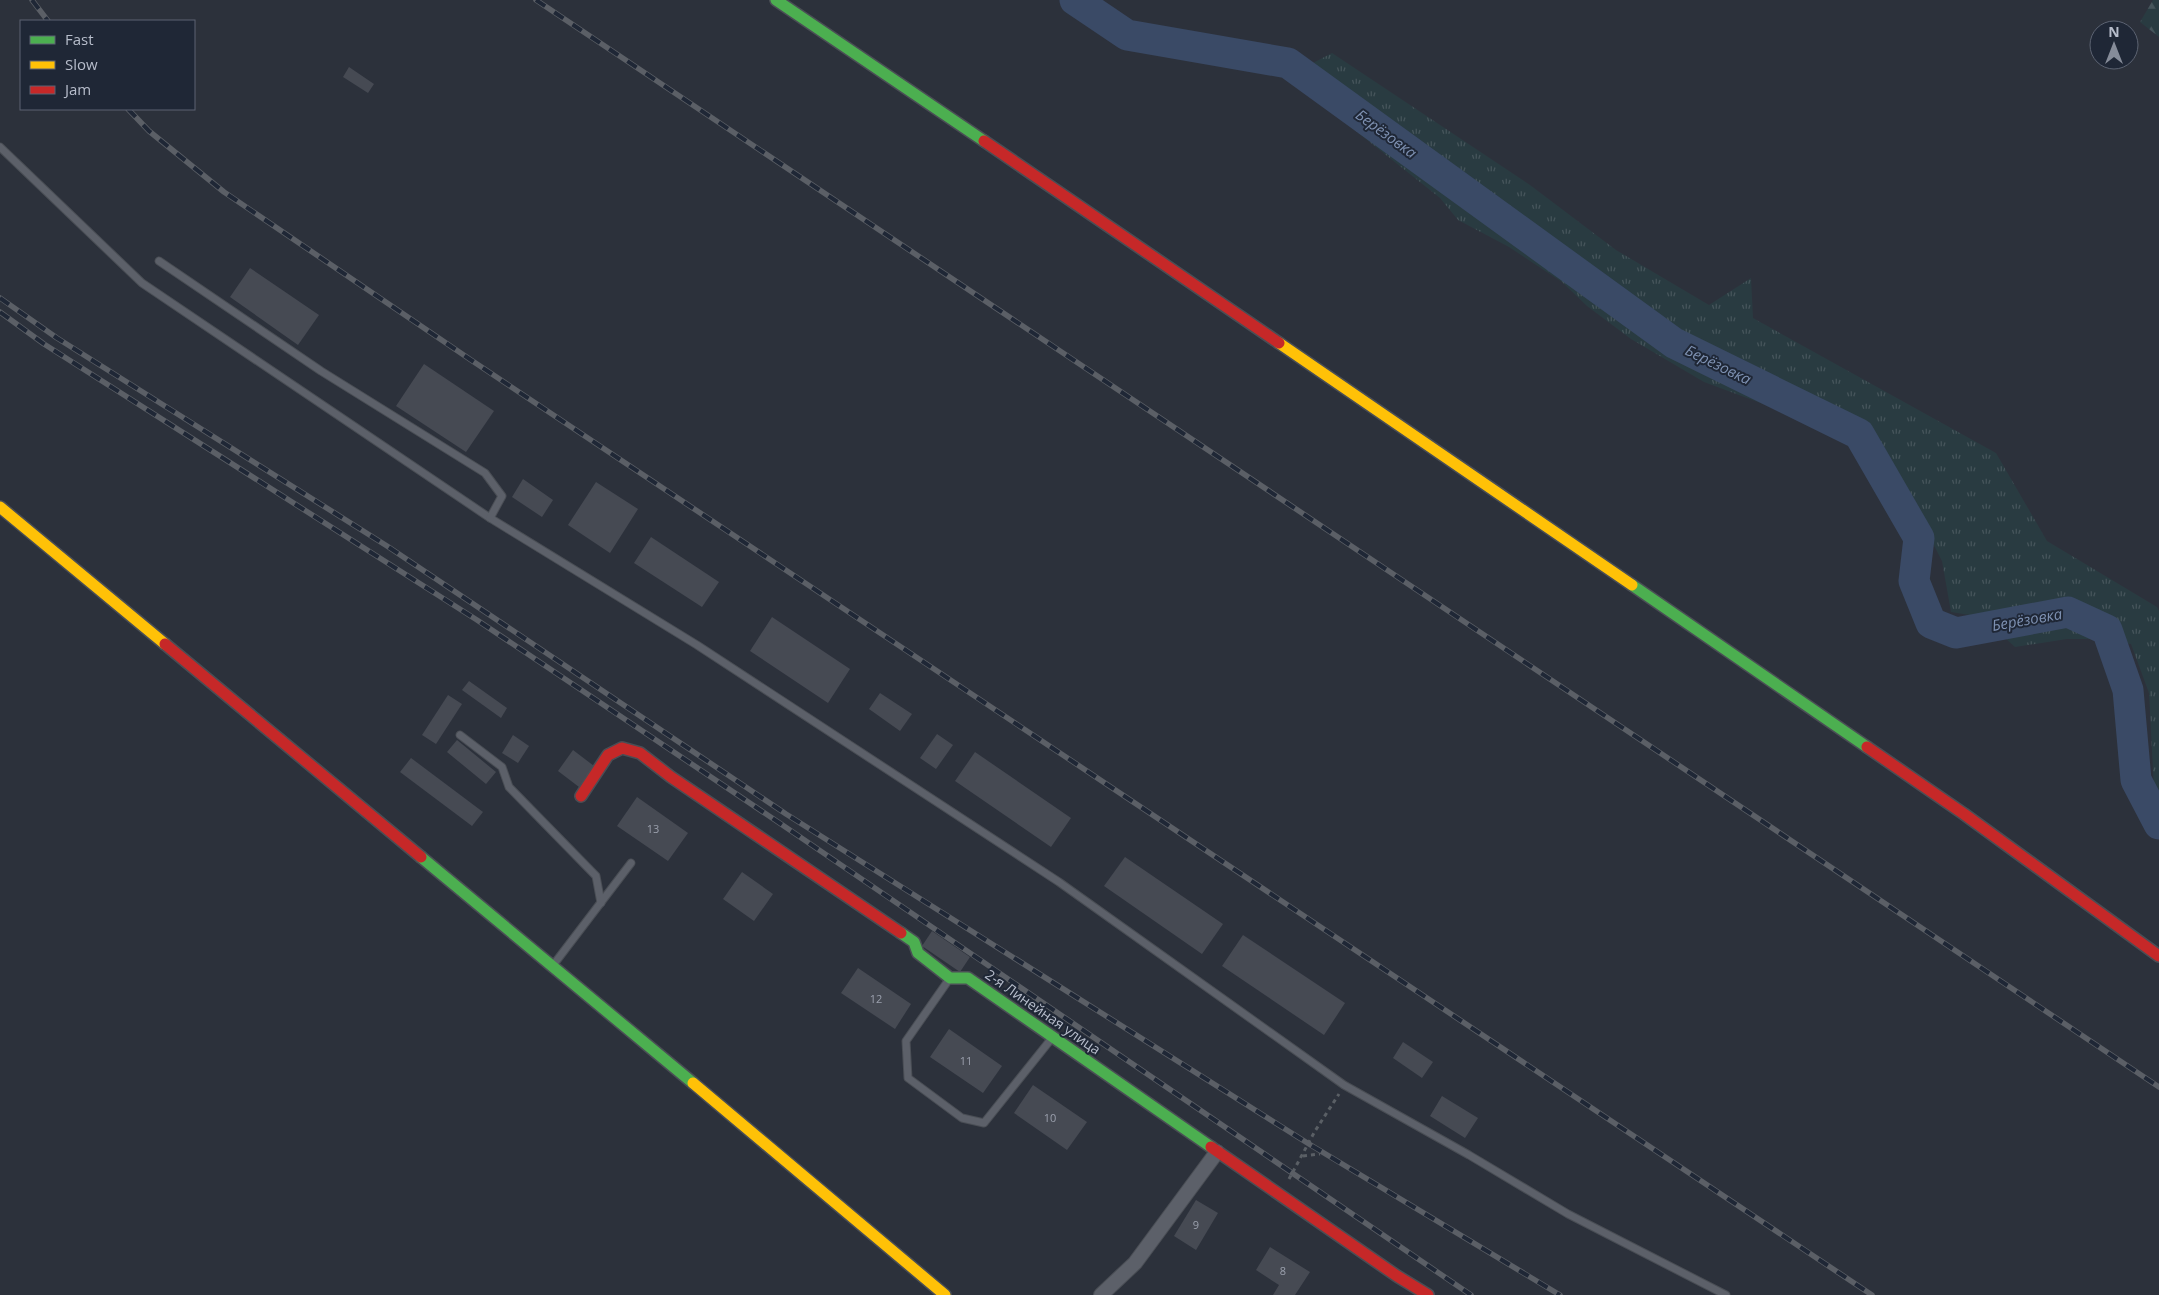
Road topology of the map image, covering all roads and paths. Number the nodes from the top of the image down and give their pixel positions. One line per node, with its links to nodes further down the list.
1 (776, 0): 10 (street)
2 (0, 147): 5 (lane)
3 (159, 261): 5 (lane)
4 (0, 507): 11 (street)
5 (490, 518): 14 (lane)
6 (460, 735): 9 (lane)
7 (581, 796): 12 (street, 2-я Линейная улица)
8 (631, 863): 9 (lane)
9 (601, 903): 11 (lane)
10 (2159, 956)
11 (552, 966): 19 (street)
12 (950, 978): 13 (street, 2-я Линейная улица); 13 (lane)
13 (1052, 1037): 15 (street, 2-я Линейная улица)
14 (1344, 1085): 17 (path); 22 (lane)
15 (1217, 1152): 20 (street); 21 (street, 2-я Линейная улица)
16 (1320, 1154): 17 (path)
17 (1302, 1156): 18 (path)
18 (1287, 1183)
19 (944, 1295)
20 (1101, 1295)
21 (1428, 1295)
22 (1726, 1295)

